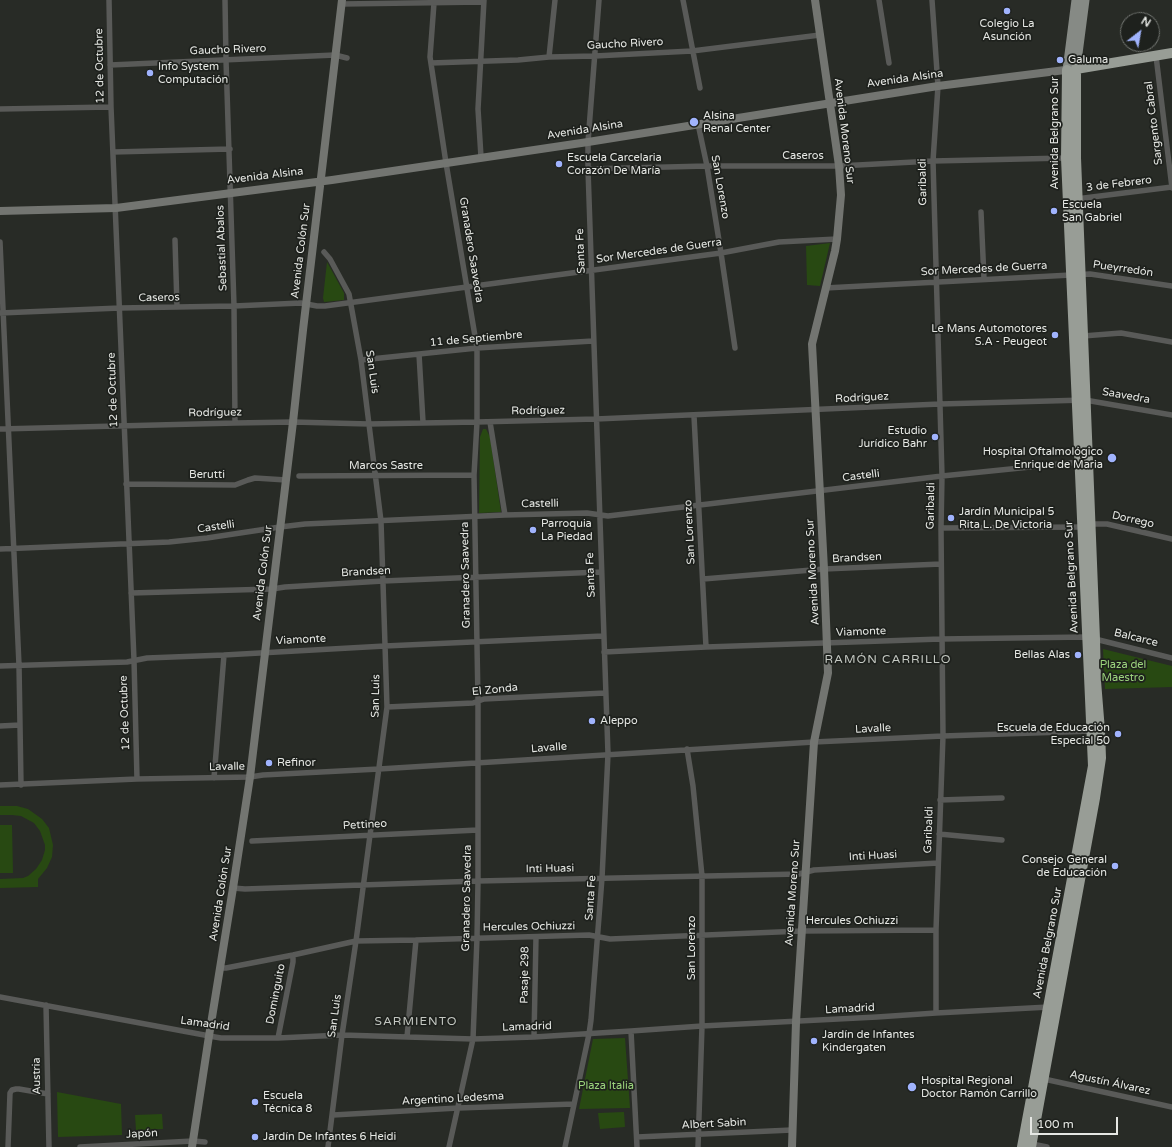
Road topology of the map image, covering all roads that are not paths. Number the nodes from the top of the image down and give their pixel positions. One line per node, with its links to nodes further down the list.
1 (108, 0): 26 (street, 12 de Octubre)
2 (225, 0): 22 (street, Sebastial Abalos)
3 (555, 0): 20 (street)
4 (599, 0): 18 (street, Santa Fe)
5 (683, 0): 15 (street)
6 (815, 0): 14 (main road, Avenida Moreno Sur)
7 (880, 0): 25 (street)
8 (932, 0): 28 (street, Garibaldi)
9 (1076, 0): 27 (main road, Avenida Belgrano Sur)
10 (1085, 0): 27 (main road, Avenida Belgrano Sur)
11 (483, 1): 13 (street); 23 (street)
12 (342, 2): 13 (street); 17 (main road, Avenida Colón Sur)
13 (434, 3): 24 (street, Granadero Saavedra)
14 (820, 35): 15 (street, Gaucho Rivero); 30 (main road, Avenida Moreno Sur)
15 (692, 51): 18 (street, Gaucho Rivero); 29 (street)
16 (1172, 53): 19 (highway, Avenida Alsina)
17 (335, 55): 21 (street, Gaucho Rivero); 22 (street, Gaucho Rivero); 44 (main road, Avenida Colón Sur)
18 (595, 56): 20 (street, Gaucho Rivero); 34 (street, Santa Fe)
19 (1156, 56): 27 (highway, Avenida Alsina); 45 (street, Sargento Cabral)
20 (549, 57): 23 (street, Gaucho Rivero)
21 (347, 58)
22 (226, 60): 26 (street, Gaucho Rivero); 35 (street, Sebastial Abalos)
23 (480, 61): 24 (street, Gaucho Rivero); 37 (street)
24 (431, 63): 40 (street, Granadero Saavedra)
25 (889, 63)
26 (110, 64): 31 (street, 12 de Octubre)
27 (1072, 69): 28 (main road, Avenida Alsina); 38 (highway, Avenida Belgrano Sur); 47 (highway, Avenida Belgrano Sur)
28 (938, 86): 30 (main road, Avenida Alsina); 39 (street, Garibaldi)
29 (700, 88)
30 (831, 103): 33 (main road, Avenida Alsina); 42 (main road, Avenida Moreno Sur)
31 (111, 107): 32 (street); 36 (street, 12 de Octubre)
32 (0, 110)
33 (698, 124): 34 (main road, Avenida Alsina); 41 (street, San Lorenzo)
34 (588, 142): 37 (main road, Avenida Alsina); 43 (street, Santa Fe)
35 (230, 149): 36 (street); 46 (street, Sebastial Abalos)
36 (113, 152): 48 (street, 12 de Octubre)
37 (481, 157): 40 (main road, Avenida Alsina)
38 (1066, 158): 39 (street, Caseros); 47 (highway, Avenida Belgrano Sur)
39 (932, 161): 42 (street, Caseros); 59 (street, Garibaldi)
40 (446, 163): 44 (main road, Avenida Alsina); 61 (street, Granadero Saavedra)
41 (706, 166): 42 (street, Caseros); 43 (street, Caseros); 55 (street, San Lorenzo)
42 (839, 166): 51 (main road, Avenida Moreno Sur)
43 (588, 169): 56 (street, Santa Fe)
44 (321, 181): 46 (main road, Avenida Alsina); 64 (main road, Avenida Colón Sur)
45 (1172, 187): 47 (street, 3 de Febrero)
46 (231, 193): 48 (main road, Avenida Alsina); 65 (street, Sebastial Abalos)
47 (1072, 200): 57 (highway, Avenida Belgrano Sur)
48 (116, 208): 49 (main road, Avenida Alsina); 68 (street, 12 de Octubre)
49 (0, 211)
50 (981, 212): 58 (street)
51 (837, 239): 55 (street, Sor Mercedes de Guerra); 62 (main road, Avenida Moreno Sur)
52 (176, 240): 67 (street)
53 (0, 242): 69 (street)
54 (324, 252): 63 (street, San Luis)
55 (721, 252): 56 (street, Sor Mercedes de Guerra); 74 (street, San Lorenzo)
56 (591, 270): 61 (street, Sor Mercedes de Guerra); 71 (street, Santa Fe)
57 (1076, 275): 58 (street, Sor Mercedes de Guerra); 60 (street, Pueyrredón); 70 (highway, Avenida Belgrano Sur); 77 (highway, Avenida Belgrano Sur)
58 (984, 279): 59 (street, Sor Mercedes de Guerra)
59 (936, 281): 62 (street, Sor Mercedes de Guerra); 78 (street, Garibaldi)
60 (1172, 286)
61 (467, 287): 63 (street, Sor Mercedes de Guerra); 73 (street, Granadero Saavedra)
62 (825, 288): 79 (main road, Avenida Moreno Sur)
63 (351, 303): 66 (street, Sor Mercedes de Guerra); 76 (street, San Luis)
64 (306, 304): 65 (street, Caseros); 66 (street, Caseros); 83 (main road, Avenida Colón Sur)
65 (234, 306): 67 (street, Caseros); 87 (street, Sebastial Abalos)
66 (318, 306)
67 (177, 307): 68 (street, Caseros)
68 (120, 308): 69 (street, Caseros); 89 (street, 12 de Octubre)
69 (1, 313): 91 (street)
70 (1083, 336): 72 (street); 77 (highway, Avenida Belgrano Sur)
71 (593, 341): 73 (street, 11 de Septiembre); 82 (street, Santa Fe)
72 (1172, 342)
73 (477, 348): 75 (street, 11 de Septiembre); 85 (street, Granadero Saavedra)
74 (735, 348)
75 (419, 354): 76 (street, 11 de Septiembre); 84 (street)
76 (361, 360): 88 (street, San Luis)
77 (1081, 400): 78 (street, Rodríguez); 80 (street, Saavedra); 92 (highway, Avenida Belgrano Sur); 105 (highway, Avenida Belgrano Sur)
78 (940, 404): 79 (street, Rodríguez); 96 (street, Garibaldi)
79 (815, 410): 81 (street, Rodríguez); 99 (main road, Avenida Moreno Sur)
80 (1172, 415)
81 (694, 416): 82 (street, Rodríguez); 100 (street, San Lorenzo)
82 (596, 420): 86 (street, Rodríguez); 102 (street, Santa Fe)
83 (293, 422): 87 (street, Rodríguez); 88 (street, Rodríguez); 97 (main road, Avenida Colón Sur)
84 (423, 422): 85 (street, Rodríguez); 88 (street, Rodríguez)
85 (477, 422): 86 (street, Rodríguez); 95 (street, Granadero Saavedra)
86 (490, 422): 101 (street)
87 (235, 423): 89 (street, Rodríguez)
88 (369, 424): 94 (street, San Luis)
89 (124, 425): 91 (street, Rodríguez); 98 (street, 12 de Octubre)
90 (0, 429): 91 (street, Rodríguez)
91 (8, 429): 110 (street)
92 (1079, 462): 96 (street, Castelli); 105 (highway, Avenida Belgrano Sur)
93 (299, 476): 94 (street, Marcos Sastre)
94 (376, 476): 95 (street, Marcos Sastre); 104 (street, San Luis)
95 (474, 476): 103 (street, Granadero Saavedra)
96 (942, 476): 99 (street, Castelli); 107 (street, Garibaldi)
97 (286, 480): 98 (street, Berutti); 106 (main road, Avenida Colón Sur)
98 (126, 484): 109 (street, 12 de Octubre)
99 (820, 491): 100 (street, Castelli); 113 (main road, Avenida Moreno Sur)
100 (698, 506): 102 (street, Castelli); 116 (street, San Lorenzo)
101 (505, 515): 102 (street, Castelli); 103 (street, Castelli)
102 (600, 515): 114 (street, Santa Fe)
103 (476, 517): 104 (street, Castelli); 115 (street, Granadero Saavedra)
104 (381, 521): 106 (street, Castelli); 117 (street, San Luis)
105 (1086, 526): 107 (street); 108 (street, Dorrego); 121 (highway, Avenida Belgrano Sur)
106 (280, 527): 109 (street, Castelli); 118 (main road, Avenida Colón Sur)
107 (941, 528): 112 (street, Garibaldi)
108 (1172, 539)
109 (129, 544): 110 (street, Castelli); 119 (street, 12 de Octubre)
110 (13, 548): 111 (street, Castelli); 132 (street)
111 (0, 549)
112 (941, 564): 113 (street, Brandsen); 122 (street, Garibaldi)
113 (824, 569): 116 (street, Brandsen); 124 (main road, Avenida Moreno Sur)
114 (601, 572): 115 (street, Brandsen); 120 (street, Santa Fe)
115 (476, 578): 117 (street, Brandsen); 123 (street, Granadero Saavedra)
116 (703, 579): 126 (street, San Lorenzo)
117 (383, 581): 118 (street, Brandsen); 125 (street, San Luis)
118 (272, 589): 119 (street, Brandsen); 127 (main road, Avenida Colón Sur)
119 (131, 593): 131 (street, 12 de Octubre)
120 (603, 636): 123 (street, Viamonte); 128 (street, Santa Fe)
121 (1091, 638): 122 (street, Viamonte); 130 (street, Balcarce); 139 (highway, Avenida Belgrano Sur)
122 (941, 639): 124 (street, Viamonte); 140 (street, Garibaldi)
123 (477, 642): 125 (street, Viamonte); 135 (street, Granadero Saavedra)
124 (827, 643): 126 (street, Viamonte); 141 (main road, Avenida Moreno Sur)
125 (385, 646): 127 (street, Viamonte); 136 (street, San Luis)
126 (706, 647): 128 (street, Viamonte)
127 (265, 652): 129 (street, Viamonte); 146 (main road, Avenida Colón Sur)
128 (604, 652): 134 (street, Santa Fe)
129 (224, 655): 131 (street, Viamonte); 147 (street)
130 (1172, 658)
131 (134, 660): 132 (street, Viamonte); 148 (street, 12 de Octubre)
132 (19, 665): 133 (street, Viamonte); 137 (street)
133 (0, 666)
134 (605, 693): 135 (street, El Zonda); 143 (street, Santa Fe)
135 (478, 701): 136 (street, El Zonda); 144 (street, Granadero Saavedra)
136 (387, 707): 145 (street, San Luis)
137 (20, 725): 138 (street); 150 (street)
138 (0, 726)
139 (1096, 731): 140 (street, Lavalle); 177 (highway, Avenida Belgrano Sur)
140 (943, 736): 141 (street, Lavalle); 152 (street, Garibaldi)
141 (814, 742): 142 (street, Lavalle); 159 (main road, Avenida Moreno Sur)
142 (687, 749): 143 (street, Lavalle); 160 (street, San Lorenzo)
143 (608, 754): 144 (street, Lavalle); 161 (street, Santa Fe)
144 (478, 762): 145 (street, Lavalle); 153 (street, Granadero Saavedra)
145 (379, 769): 146 (street, Lavalle); 155 (street, San Luis)
146 (250, 777): 147 (street, Lavalle); 164 (main road, Avenida Colón Sur)
147 (214, 778): 148 (street, Lavalle)
148 (137, 779): 150 (street, Lavalle)
149 (0, 785): 150 (street, Lavalle)
150 (21, 785)
151 (1002, 798): 152 (street)
152 (940, 800): 154 (street, Garibaldi)
153 (478, 830): 155 (street, Pettineo); 162 (street, Granadero Saavedra)
154 (939, 834): 156 (street); 158 (street, Garibaldi)
155 (370, 835): 157 (street, Pettineo); 163 (street, San Luis)
156 (1002, 840)
157 (252, 841)
158 (938, 863): 159 (street, Inti Huasi); 165 (street, Garibaldi)
159 (805, 872): 160 (street, Inti Huasi); 166 (main road, Avenida Moreno Sur)
160 (702, 876): 161 (street, Inti Huasi); 167 (street, San Lorenzo)
161 (602, 878): 162 (street, Inti Huasi); 169 (street, Santa Fe)
162 (478, 881): 163 (street, Inti Huasi); 170 (street, Granadero Saavedra)
163 (363, 884): 164 (street, Inti Huasi); 172 (street, San Luis)
164 (234, 888): 174 (main road, Avenida Colón Sur)
165 (936, 930): 166 (street, Hercules Ochiuzzi); 178 (street, Garibaldi)
166 (802, 931): 167 (street, Hercules Ochiuzzi); 179 (main road, Avenida Moreno Sur)
167 (702, 936): 169 (street, Hercules Ochiuzzi); 180 (street, San Lorenzo)
168 (536, 937): 169 (street, Hercules Ochiuzzi); 170 (street, Hercules Ochiuzzi); 186 (street, Pasaje 298)
169 (598, 937): 182 (street, Santa Fe)
170 (477, 938): 171 (street, Hercules Ochiuzzi); 188 (street, Granadero Saavedra)
171 (416, 940): 172 (street, Hercules Ochiuzzi); 185 (street)
172 (356, 941): 173 (street, Hercules Ochiuzzi); 183 (street, San Luis)
173 (293, 955): 174 (street, Hercules Ochiuzzi); 187 (street, Dominguito)
174 (220, 968): 184 (main road, Avenida Colón Sur)
175 (0, 997): 176 (street, Lamadrid)
176 (46, 1005): 184 (street, Lamadrid); 190 (street, Austria)
177 (1053, 1008): 178 (street, Lamadrid); 189 (highway, Avenida Belgrano Sur); 201 (highway, Avenida Belgrano Sur)
178 (936, 1013): 179 (street, Lamadrid)
179 (796, 1022): 180 (street, Lamadrid); 195 (main road, Avenida Moreno Sur)
180 (702, 1026): 181 (street, Lamadrid); 196 (street, San Lorenzo)
181 (631, 1031): 182 (street, Lamadrid); 197 (street)
182 (589, 1034): 186 (street, Lamadrid); 191 (street, Santa Fe)
183 (342, 1035): 185 (street, Lamadrid); 187 (street, Lamadrid); 194 (street, San Luis)
184 (209, 1036): 187 (street, Lamadrid); 199 (main road, Avenida Colón Sur)
185 (407, 1037): 188 (street, Lamadrid)
186 (534, 1037): 188 (street, Lamadrid)
187 (278, 1038)
188 (474, 1039): 193 (street, Granadero Saavedra)
189 (1044, 1079): 192 (street, Agustín Álvarez); 201 (highway, Avenida Belgrano Sur)
190 (48, 1094): 202 (street); 203 (street, Austria)
191 (574, 1104): 193 (street, Argentino Ledesma); 207 (street, Santa Fe)
192 (1172, 1107)
193 (458, 1108): 194 (street, Argentino Ledesma); 206 (street, Granadero Saavedra)
194 (333, 1115): 205 (street, San Luis)
195 (792, 1130): 196 (street, Albert Sabin); 210 (main road, Avenida Moreno Sur)
196 (699, 1134): 197 (street, Albert Sabin); 209 (street, San Lorenzo)
197 (637, 1137): 208 (street)
198 (205, 1142): 199 (street, Japón)
199 (192, 1144): 200 (street, Japón)
200 (135, 1146): 204 (street, Japón)
201 (1028, 1146): 211 (street)
202 (8, 1147)
203 (49, 1147)
204 (80, 1147)
205 (328, 1147)
206 (450, 1147)
207 (565, 1147)
208 (637, 1147)
209 (698, 1147)
210 (792, 1147)
211 (1046, 1147)

